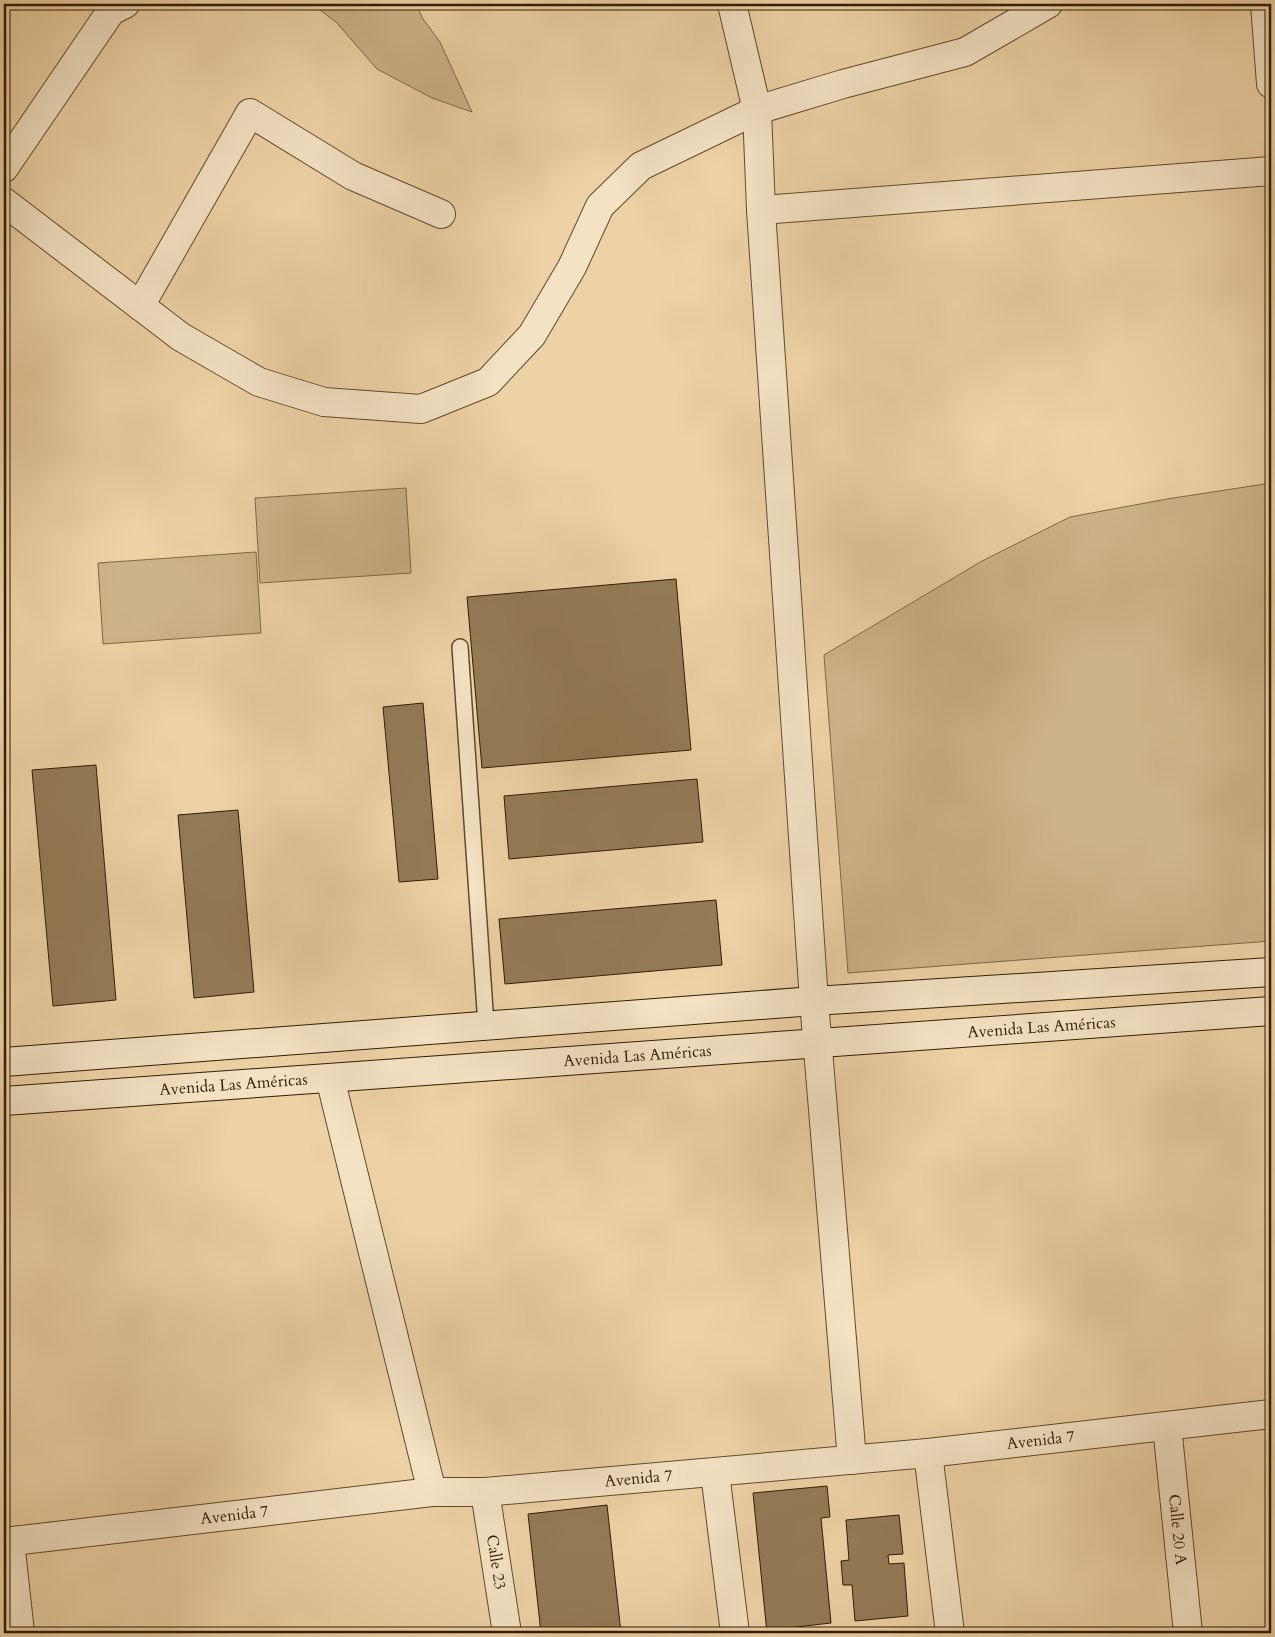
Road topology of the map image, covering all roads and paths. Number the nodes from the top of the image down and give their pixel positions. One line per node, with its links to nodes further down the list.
1 (124, 4): 7 (street)
2 (732, 4): 6 (street)
3 (1048, 4): 6 (street)
4 (1265, 4): 5 (street)
5 (1271, 84)
6 (757, 110): 10 (street); 12 (street)
7 (4, 168)
8 (1271, 171): 10 (street)
9 (4, 202): 12 (street)
10 (761, 210): 15 (street)
11 (440, 214): 12 (street)
12 (140, 306)
13 (460, 647): 17 (lane)
14 (1271, 972): 15 (street)
15 (814, 1001): 17 (street); 18 (street)
16 (1271, 1011): 18 (street, Avenida Las Américas)
17 (486, 1025): 19 (street)
18 (817, 1043): 20 (street, Avenida Las Américas); 25 (street)
19 (4, 1062)
20 (330, 1078): 21 (street, Avenida Las Américas); 27 (street)
21 (4, 1101)
22 (1271, 1414): 23 (street, Avenida 7)
23 (1167, 1426): 24 (street, Avenida 7); 34 (street, Calle 20 A)
24 (928, 1453): 25 (street, Avenida 7); 33 (street)
25 (852, 1460): 26 (street, Avenida 7)
26 (715, 1473): 28 (street, Avenida 7); 32 (street)
27 (432, 1492): 28 (street, Avenida 7); 29 (street, Avenida 7)
28 (485, 1492): 31 (street, Calle 23)
29 (7, 1542): 30 (street)
30 (20, 1633)
31 (506, 1633)
32 (735, 1633)
33 (950, 1633)
34 (1188, 1633)

